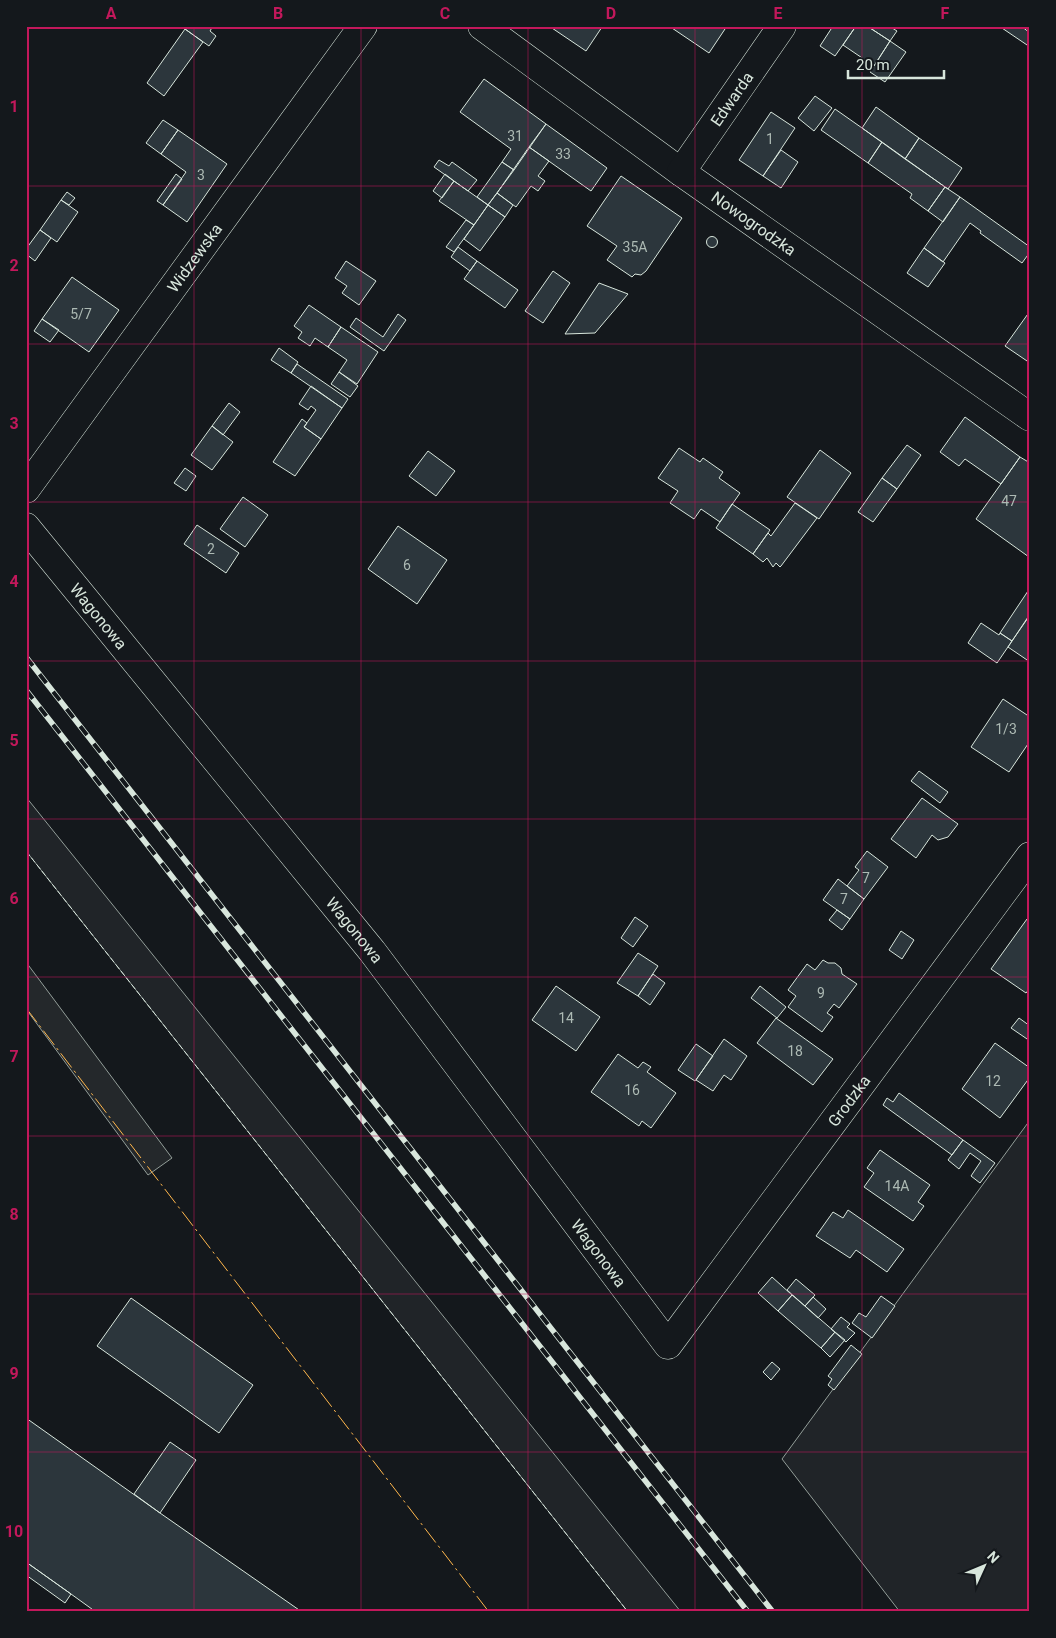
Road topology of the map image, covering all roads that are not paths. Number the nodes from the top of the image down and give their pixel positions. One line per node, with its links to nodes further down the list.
1 (364, 26): 6 (street, Widzewska)
2 (482, 26): 4 (street, Nowogrodzka)
3 (782, 26): 4 (street, Edwarda)
4 (681, 172): 5 (street, Nowogrodzka)
5 (1030, 417)
6 (26, 489)
7 (26, 527): 9 (street, Wagonowa)
8 (1030, 856): 9 (street, Grodzka)
9 (668, 1345)

